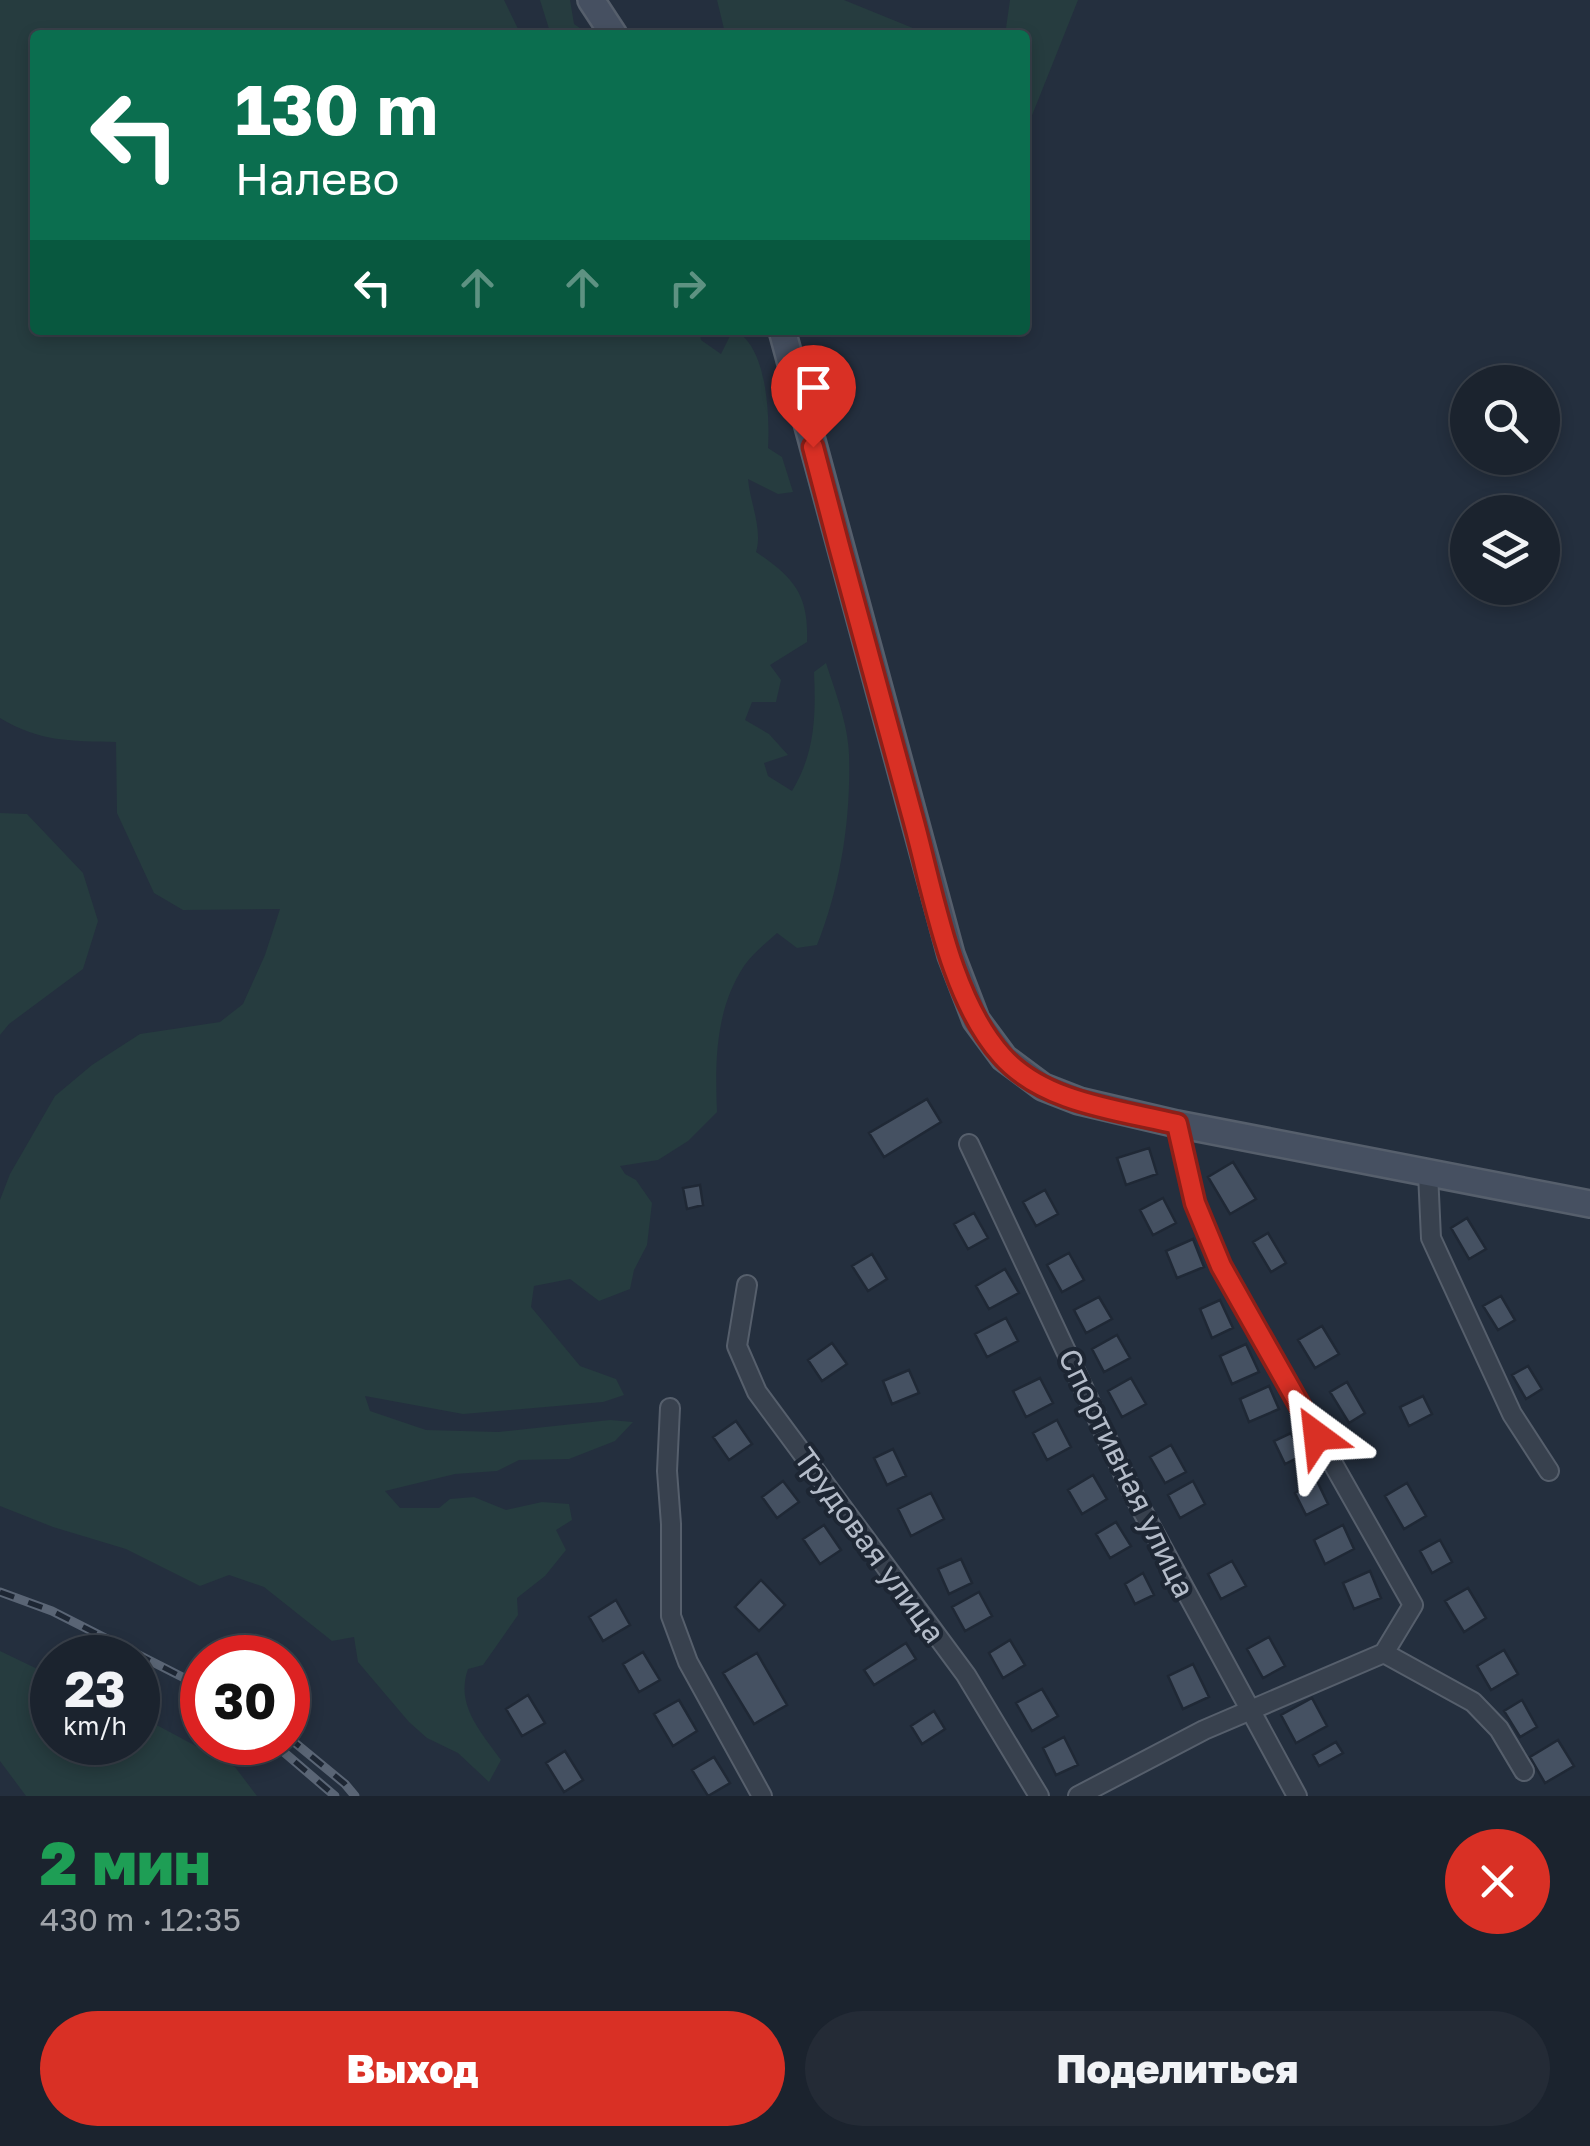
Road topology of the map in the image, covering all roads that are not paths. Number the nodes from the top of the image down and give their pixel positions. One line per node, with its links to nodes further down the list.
1 (592, 0): 2 (main road)
2 (611, 30)
3 (783, 335): 4 (main road)
4 (1177, 1124): 6 (main road); 11 (street)
5 (969, 1144): 12 (street, Спортивная улица)
6 (1428, 1172): 7 (main road); 10 (street)
7 (1590, 1204)
8 (748, 1285): 15 (street, Трудовая улица)
9 (670, 1408): 14 (street)
10 (1549, 1471)
11 (1384, 1653): 12 (street); 13 (street)
12 (1250, 1712): 16 (street); 17 (street, Спортивная улица)
13 (1524, 1771)
14 (762, 1796)
15 (1039, 1796)
16 (1078, 1796)
17 (1297, 1796)

